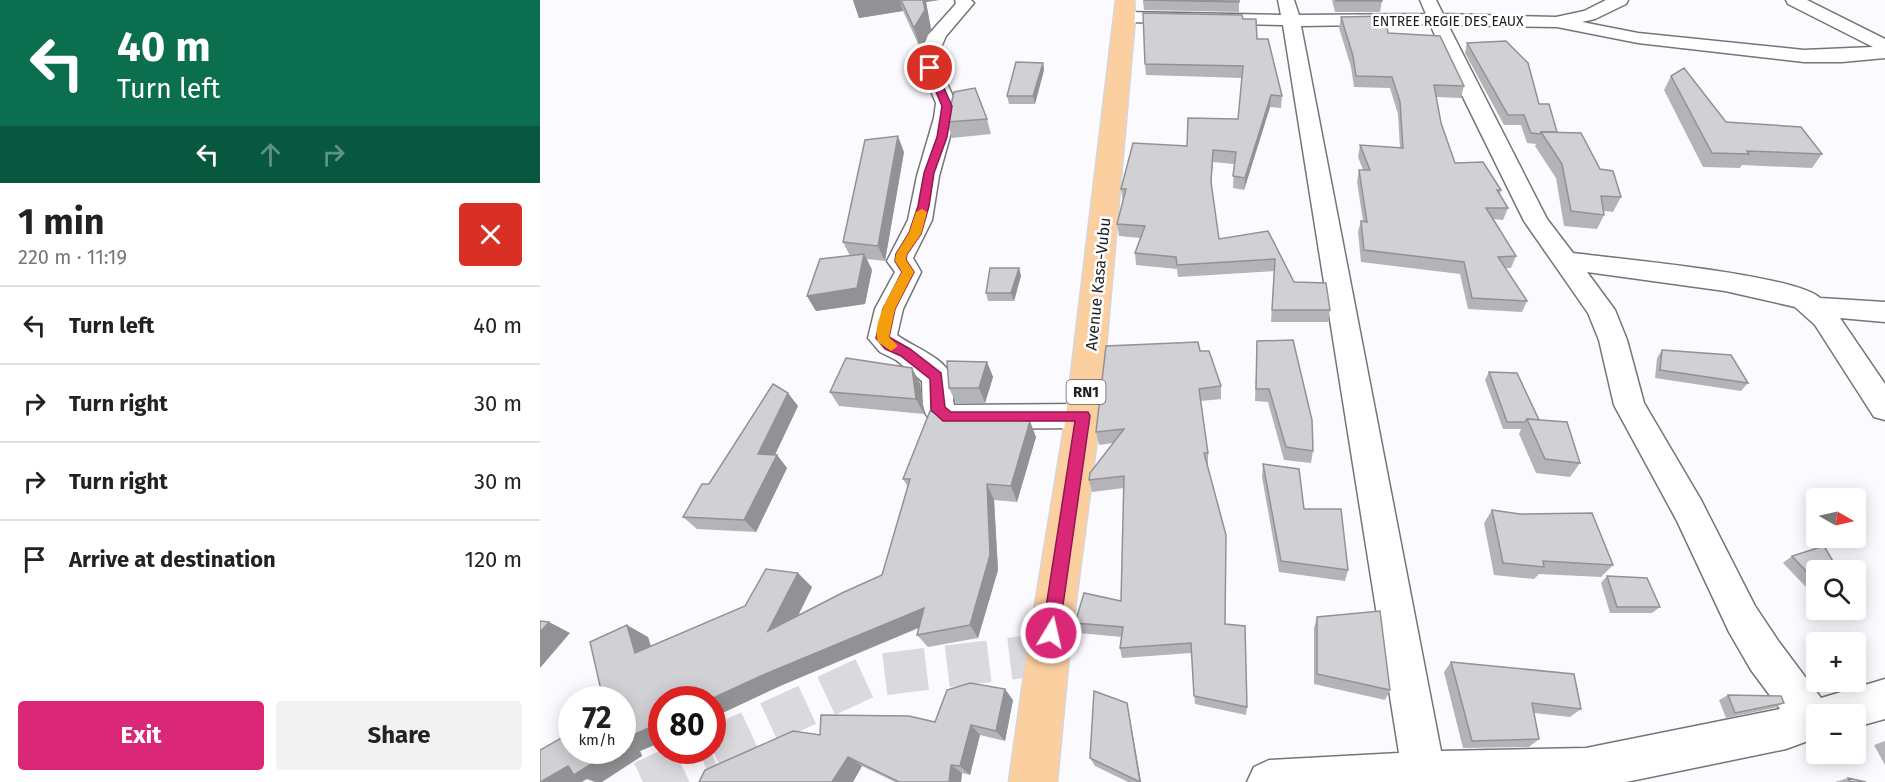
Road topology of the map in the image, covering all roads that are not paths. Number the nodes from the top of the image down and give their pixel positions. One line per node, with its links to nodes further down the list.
1 (963, 0): 14 (street)
2 (1620, 0): 7 (street)
3 (1794, 0): 8 (street)
4 (1125, 9): 6 (street, ENTREE REGIE DES EAUX); 14 (highway, Avenue Kasa-Vubu / RN1)
5 (1432, 9): 6 (street, ENTREE REGIE DES EAUX); 7 (street, ENTREE REGIE DES EAUX); 10 (street)
6 (1289, 10): 19 (street)
7 (1556, 22): 9 (street)
8 (1885, 46)
9 (1885, 52)
10 (1563, 260): 11 (street); 16 (street)
11 (1815, 306): 12 (street); 13 (street)
12 (1885, 312)
13 (1885, 408)
14 (1083, 416): 20 (highway, Avenue Kasa-Vubu / RN1)
15 (1885, 699): 17 (street)
16 (1808, 704)
17 (1866, 704)
18 (1806, 722): 19 (street)
19 (1424, 778): 21 (street)
20 (1033, 782)
21 (1269, 782)

